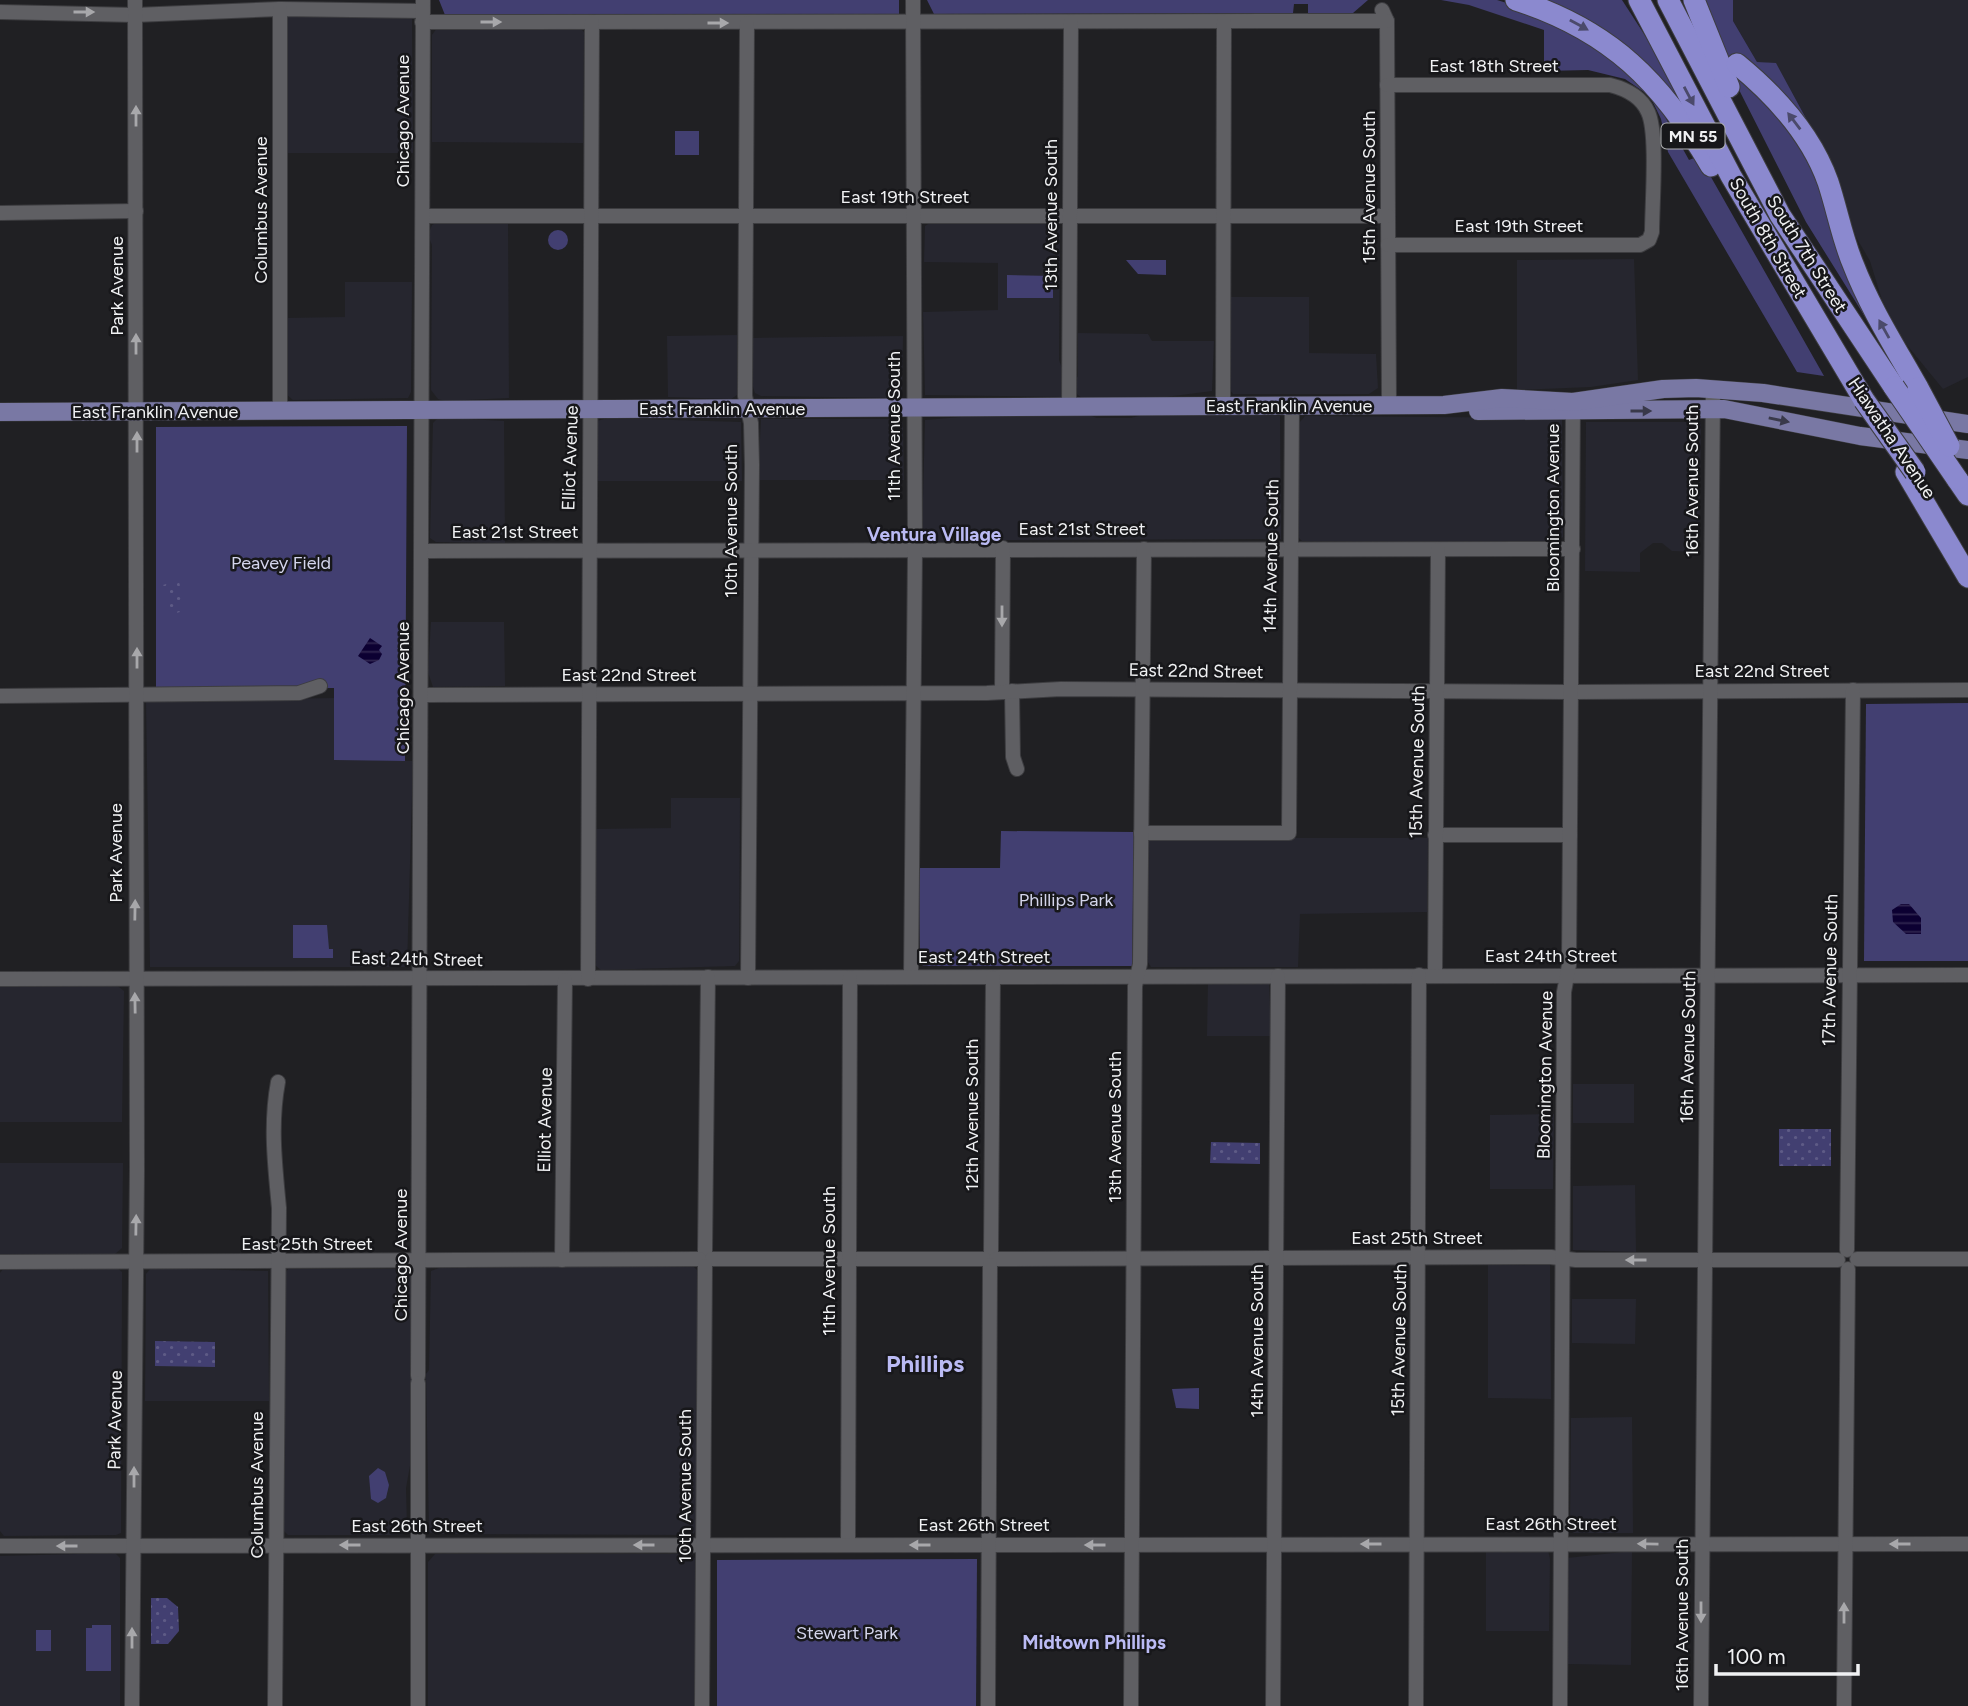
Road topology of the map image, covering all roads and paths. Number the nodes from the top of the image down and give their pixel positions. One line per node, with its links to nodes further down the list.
1 (1516, 0): 29 (highway, MN 55, one-way to 29)
2 (1637, 0): 29 (highway, South 8th Street, one-way to 29)
3 (1668, 0): 19 (highway, South 7th Street)
4 (1694, 0): 19 (highway)
5 (913, 3): 14 (street, 11th Avenue South)
6 (135, 6): 7 (street); 9 (street, one-way to 6); 17 (street, Park Avenue, one-way to 6)
7 (281, 9): 8 (street); 40 (street, Columbus Avenue)
8 (423, 11): 10 (street, one-way to 10); 20 (street, Chicago Avenue)
9 (0, 12)
10 (592, 22): 13 (street, one-way to 13); 21 (street, Elliot Avenue)
11 (1071, 22): 12 (street); 14 (street); 24 (street, 13th Avenue South)
12 (1224, 22): 16 (street, 15th Avenue South); 25 (street)
13 (747, 23): 14 (street); 22 (street, 10th Avenue South)
14 (913, 23): 23 (street, 11th Avenue South)
15 (1737, 64): 47 (highway, one-way to 15, bridge)
16 (1387, 85): 26 (street, 15th Avenue South); 27 (street, East 18th Street)
17 (136, 211): 18 (street); 43 (street, Park Avenue, one-way to 17)
18 (0, 214)
19 (1780, 215): 47 (highway, South 7th Street, bridge)
20 (423, 216): 21 (street, East 19th Street); 41 (street, Chicago Avenue)
21 (591, 216): 22 (street, East 19th Street); 38 (street, Elliot Avenue)
22 (746, 216): 23 (street, East 19th Street); 37 (street, 10th Avenue South)
23 (913, 216): 24 (street, East 19th Street); 36 (street, 11th Avenue South)
24 (1070, 216): 25 (street, East 19th Street); 34 (street, 13th Avenue South)
25 (1224, 216): 26 (street, East 19th Street); 32 (street)
26 (1388, 216): 28 (street, 15th Avenue South)
27 (1649, 240): 28 (street, East 19th Street)
28 (1388, 245): 31 (street, 15th Avenue South)
29 (1819, 327): 46 (highway, Hiawatha Avenue / MN 55, bridge)
30 (1713, 389): 35 (main road, East Franklin Avenue); 39 (street, 16th Avenue South); 44 (main road, East Franklin Avenue)
31 (1390, 405): 33 (main road, East Franklin Avenue); 35 (main road, East Franklin Avenue)
32 (1223, 406): 33 (main road, East Franklin Avenue); 34 (main road, East Franklin Avenue)
33 (1292, 406): 51 (street, 14th Avenue South)
34 (1069, 407): 36 (main road, East Franklin Avenue)
35 (1573, 407): 39 (main road, East Franklin Avenue, one-way to 39); 52 (street, Bloomington Avenue)
36 (913, 408): 37 (main road, East Franklin Avenue); 56 (street, 11th Avenue South)
37 (749, 409): 38 (main road, East Franklin Avenue); 55 (street, 10th Avenue South)
38 (591, 410): 41 (main road, East Franklin Avenue); 57 (street, Elliot Avenue)
39 (1712, 410): 45 (main road, East Franklin Avenue, one-way to 45); 65 (street, 16th Avenue South)
40 (280, 411): 41 (main road, East Franklin Avenue); 43 (main road, East Franklin Avenue)
41 (424, 411): 54 (street, Chicago Avenue)
42 (0, 412): 43 (main road, East Franklin Avenue)
43 (137, 412): 70 (street, Park Avenue, one-way to 43)
44 (1968, 424)
45 (1968, 450)
46 (1911, 472): 48 (highway, Hiawatha Avenue / MN 55); 58 (highway)
47 (1965, 484)
48 (1968, 547)
49 (1003, 548): 50 (street, East 21st Street); 56 (street, East 21st Street); 63 (street, one-way to 63)
50 (1144, 549): 51 (street, East 21st Street); 60 (street, 13th Avenue South)
51 (1290, 549): 53 (street, East 21st Street); 64 (street, 14th Avenue South)
52 (1573, 549): 53 (street, East 21st Street); 67 (street, Bloomington Avenue)
53 (1438, 550): 66 (street, 15th Avenue South)
54 (423, 551): 57 (street, East 21st Street); 71 (street, Chicago Avenue)
55 (751, 551): 56 (street, East 21st Street); 57 (street, East 21st Street); 69 (street, 10th Avenue South)
56 (915, 551): 68 (street, 11th Avenue South)
57 (587, 552): 72 (street, Elliot Avenue)
58 (1968, 577)
59 (320, 686): 70 (street)
60 (1143, 690): 63 (street, East 22nd Street); 64 (street, East 22nd Street); 75 (street, 13th Avenue South)
61 (1853, 690): 62 (street, East 22nd Street); 65 (street, East 22nd Street); 82 (street, 17th Avenue South)
62 (1964, 690)
63 (1007, 691): 68 (street, East 22nd Street); 74 (street)
64 (1290, 691): 66 (street, East 22nd Street); 75 (street, 14th Avenue South)
65 (1710, 691): 67 (street, East 22nd Street); 81 (street, 16th Avenue South)
66 (1437, 692): 67 (street, East 22nd Street); 76 (street, 15th Avenue South)
67 (1572, 692): 77 (street, Bloomington Avenue)
68 (912, 693): 69 (street, East 22nd Street); 87 (street, 11th Avenue South)
69 (749, 694): 72 (street, East 22nd Street); 90 (street, 10th Avenue South)
70 (137, 695): 73 (street); 88 (street, Park Avenue, one-way to 70)
71 (423, 695): 72 (street, East 22nd Street); 89 (street, Chicago Avenue)
72 (587, 695): 95 (street, Elliot Avenue)
73 (0, 696)
74 (1017, 769)
75 (1141, 833): 84 (street, 13th Avenue South)
76 (1435, 835): 77 (street); 79 (street, 15th Avenue South)
77 (1570, 835): 80 (street, Bloomington Avenue)
78 (1419, 975): 79 (street, East 24th Street); 85 (street, East 24th Street); 97 (street, 15th Avenue South)
79 (1435, 975): 80 (street, East 24th Street)
80 (1567, 975): 81 (street, East 24th Street); 100 (street, Bloomington Avenue)
81 (1707, 975): 82 (street, East 24th Street); 107 (street, 16th Avenue South)
82 (1850, 975): 83 (street, East 24th Street); 106 (street, 17th Avenue South)
83 (1968, 975)
84 (1138, 976): 85 (street, East 24th Street); 92 (street, East 24th Street); 98 (street, 13th Avenue South)
85 (1278, 976): 99 (street, 14th Avenue South)
86 (708, 977): 90 (street, East 24th Street); 95 (street, East 24th Street); 101 (street, 10th Avenue South)
87 (911, 977): 91 (street, East 24th Street); 92 (street, East 24th Street)
88 (135, 978): 89 (street, East 24th Street); 93 (street, East 24th Street); 109 (street, Park Avenue, one-way to 88)
89 (421, 978): 94 (street, East 24th Street); 111 (street, Chicago Avenue)
90 (748, 978): 91 (street, East 24th Street)
91 (850, 978): 105 (street, 11th Avenue South)
92 (993, 978): 102 (street, 12th Avenue South)
93 (0, 979)
94 (565, 979): 95 (street, East 24th Street); 104 (street, Elliot Avenue)
95 (588, 979)
96 (278, 1082): 110 (street, Columbus Avenue)
97 (1419, 1257): 99 (street, East 25th Street); 100 (street, East 25th Street); 113 (street, 15th Avenue South)
98 (1133, 1258): 99 (street, East 25th Street); 102 (street, East 25th Street); 122 (street, 13th Avenue South)
99 (1277, 1258): 123 (street, 14th Avenue South)
100 (1564, 1258): 107 (street, East 25th Street, one-way to 100); 114 (street, Bloomington Avenue)
101 (705, 1259): 104 (street, East 25th Street); 105 (street, East 25th Street); 120 (street, 10th Avenue South)
102 (990, 1259): 105 (street, East 25th Street); 112 (street, 12th Avenue South)
103 (1968, 1259): 106 (street, East 25th Street)
104 (562, 1260): 111 (street, East 25th Street)
105 (848, 1260): 121 (street, 11th Avenue South)
106 (1848, 1260): 107 (street, East 25th Street); 116 (street, 17th Avenue South)
107 (1704, 1261): 115 (street, 16th Avenue South)
108 (0, 1262): 109 (street, East 25th Street)
109 (136, 1262): 110 (street, East 25th Street); 125 (street, Park Avenue, one-way to 109)
110 (277, 1263): 111 (street, East 25th Street); 118 (street, Columbus Avenue)
111 (421, 1263): 119 (street, Chicago Avenue)
112 (988, 1544): 121 (street, East 26th Street, one-way to 121); 122 (street, East 26th Street, one-way to 112); 130 (street, 12th Avenue South)
113 (1416, 1544): 114 (street, East 26th Street); 123 (street, East 26th Street, one-way to 123); 133 (street, 15th Avenue South)
114 (1560, 1544): 115 (street, East 26th Street, one-way to 114); 134 (street, Bloomington Avenue)
115 (1701, 1544): 116 (street, East 26th Street); 135 (street, 16th Avenue South, one-way to 135)
116 (1845, 1544): 117 (street, East 26th Street, one-way to 116); 136 (street, 17th Avenue South, one-way to 116)
117 (1968, 1544)
118 (276, 1545): 119 (street, East 26th Street, one-way to 118); 125 (street, East 26th Street); 127 (street, Columbus Avenue)
119 (418, 1545): 120 (street, East 26th Street, one-way to 119); 128 (street, Chicago Avenue)
120 (704, 1545): 121 (street, East 26th Street); 129 (street, 10th Avenue South)
121 (848, 1545)
122 (1132, 1545): 123 (street, East 26th Street); 131 (street, 13th Avenue South)
123 (1274, 1545): 132 (street, 14th Avenue South)
124 (0, 1546): 125 (street, East 26th Street, one-way to 124)
125 (133, 1546): 126 (street, Park Avenue, one-way to 125)
126 (132, 1706)
127 (275, 1706)
128 (418, 1706)
129 (702, 1706)
130 (988, 1706)
131 (1131, 1706)
132 (1273, 1706)
133 (1416, 1706)
134 (1560, 1706)
135 (1701, 1706)
136 (1844, 1706)

